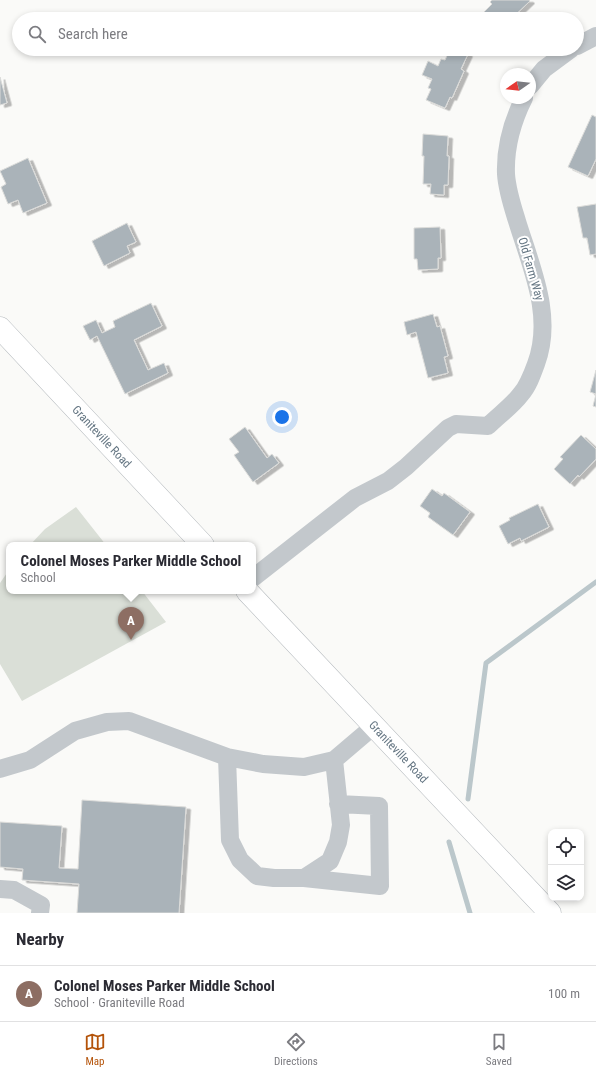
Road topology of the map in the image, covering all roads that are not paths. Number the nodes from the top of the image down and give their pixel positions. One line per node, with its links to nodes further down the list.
1 (596, 36): 2 (street)
2 (584, 42)
3 (562, 56): 4 (street)
4 (536, 79)
5 (521, 104): 8 (street, Old Farm Way)
6 (0, 328): 7 (main road, Graniteville Road)
7 (200, 542)
8 (256, 576)
9 (249, 594): 10 (main road, Graniteville Road)
10 (374, 726): 12 (street); 18 (main road, Graniteville Road)
11 (227, 757): 12 (street); 13 (street); 15 (street)
12 (334, 760): 14 (street)
13 (0, 769)
14 (338, 804): 15 (street); 15 (street)
15 (304, 878)
16 (0, 889): 17 (street)
17 (40, 913)
18 (550, 913)

